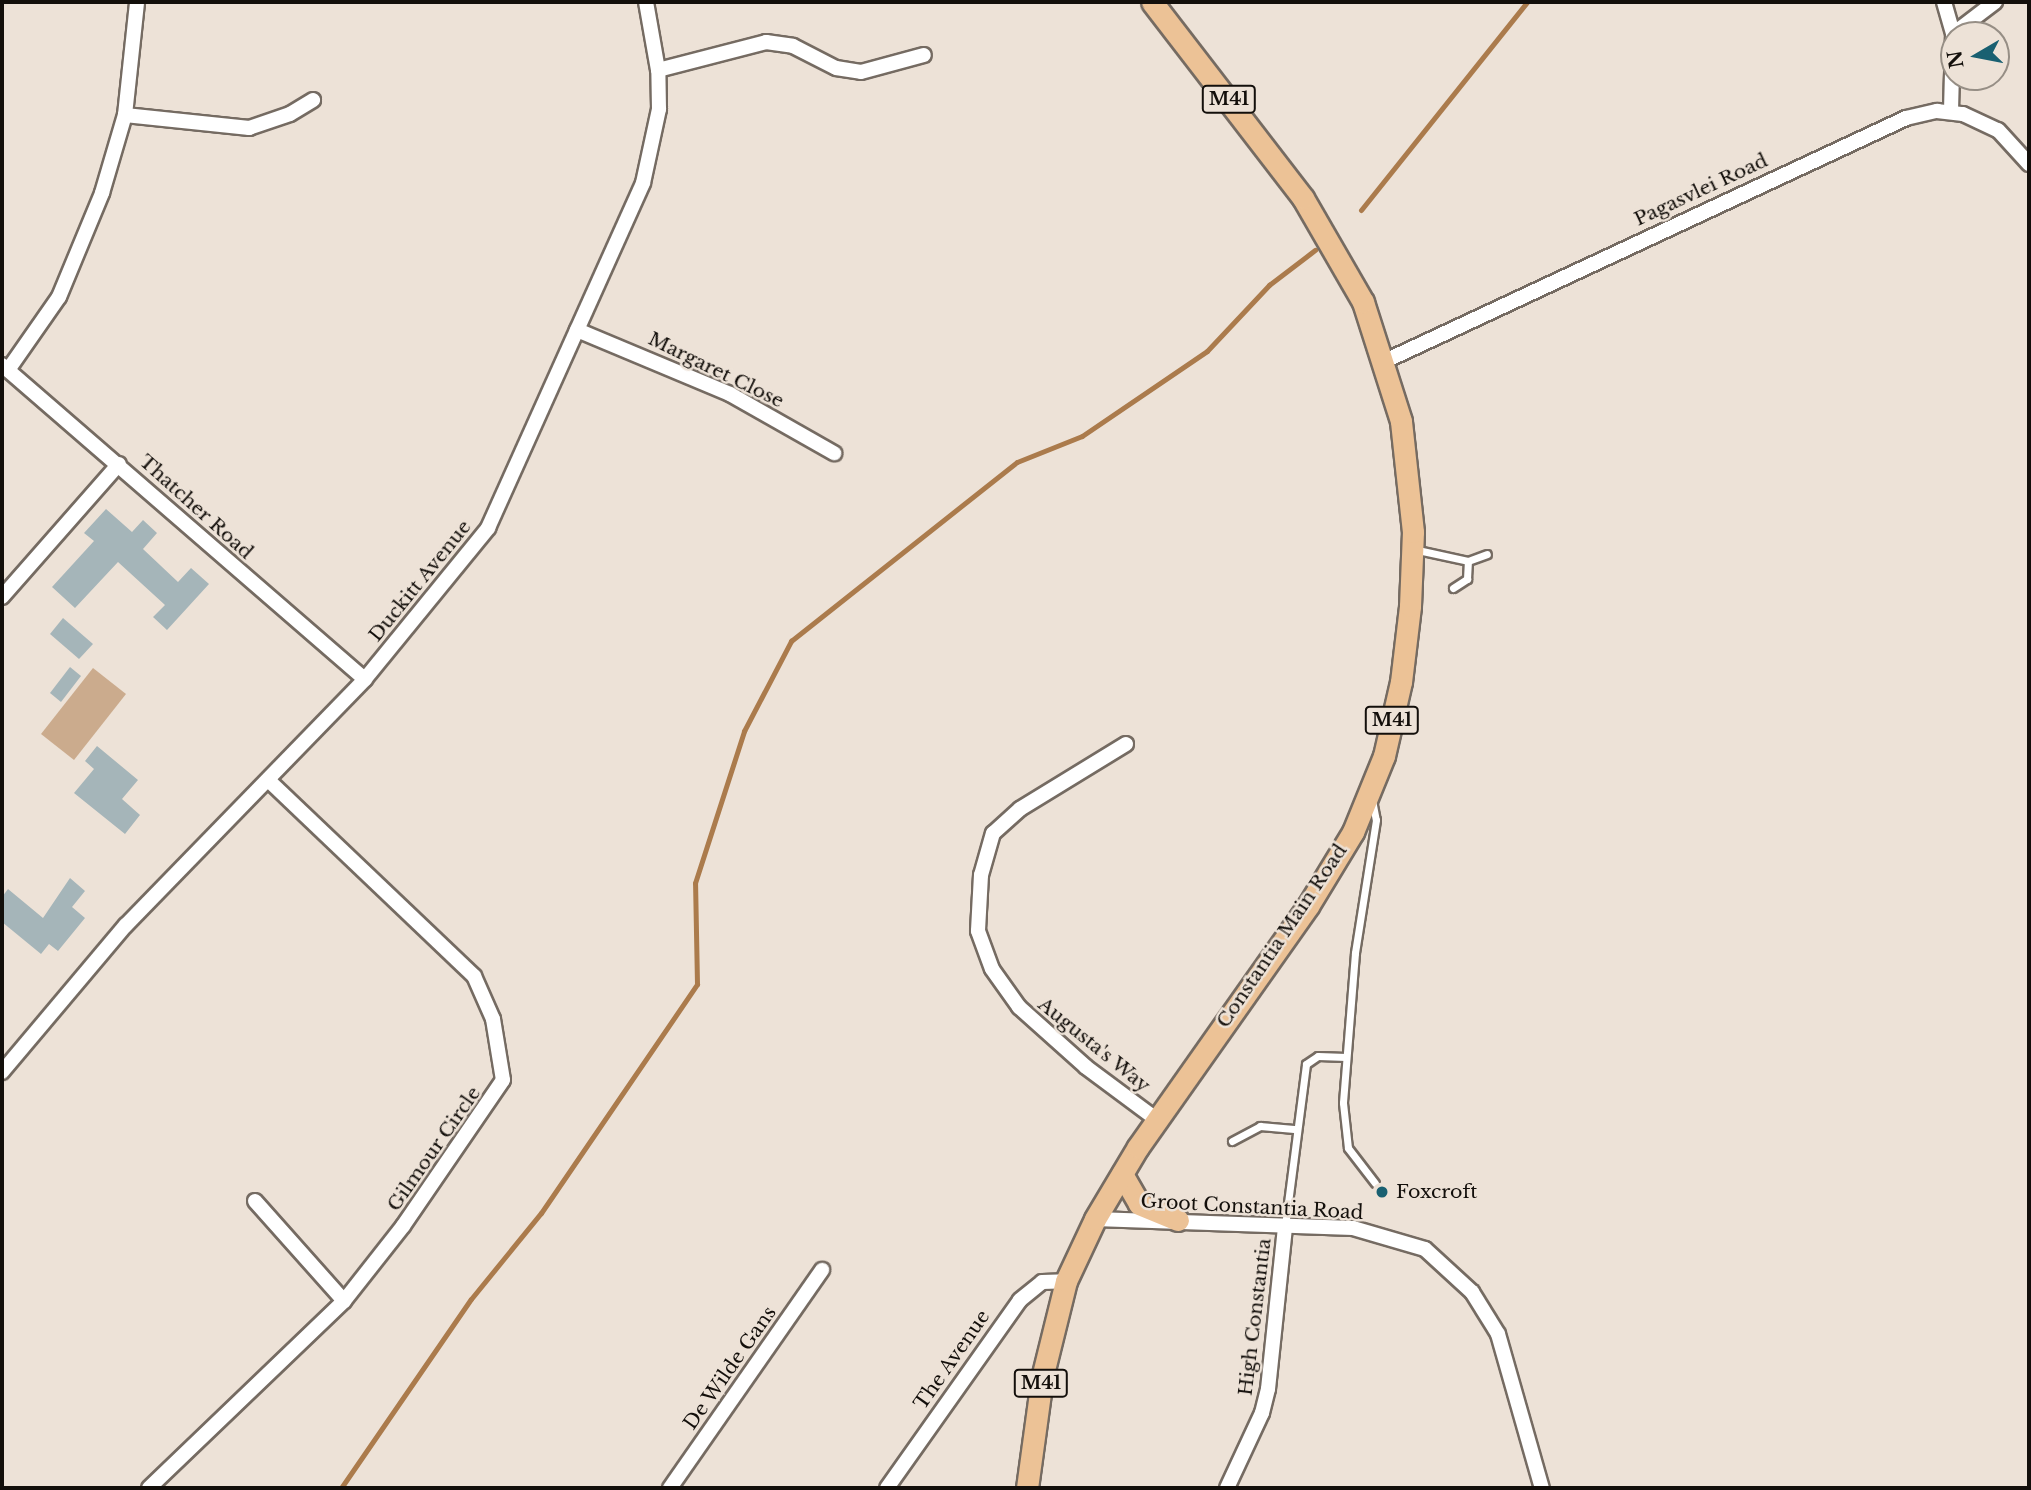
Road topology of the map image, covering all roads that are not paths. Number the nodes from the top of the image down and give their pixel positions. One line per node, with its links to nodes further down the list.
1 (137, 2): 13 (street)
2 (646, 2): 9 (street, Duckitt Avenue)
3 (1152, 2): 16 (main road, Constantia Main Road / M41)
4 (1944, 2): 6 (street)
5 (1995, 2): 7 (street)
6 (1949, 21)
7 (1970, 21)
8 (924, 55): 9 (street)
9 (657, 70): 15 (street, Duckitt Avenue)
10 (1952, 91): 12 (street)
11 (313, 100): 13 (street)
12 (1951, 111): 14 (street, Pagasvlei Road); 16 (street, Pagasvlei Road)
13 (125, 116): 17 (street)
14 (2029, 164)
15 (577, 330): 18 (street, Margaret Close); 25 (street, Duckitt Avenue)
16 (1385, 361): 20 (main road, Constantia Main Road / M41)
17 (5, 367): 19 (street, Thatcher Road)
18 (834, 453)
19 (119, 464): 24 (street); 25 (street, Thatcher Road)
20 (1412, 549): 22 (lane); 28 (main road, Constantia Main Road / M41)
21 (1487, 554): 22 (lane)
22 (1468, 561): 23 (lane)
23 (1453, 588)
24 (2, 597)
25 (365, 679): 27 (street, Duckitt Avenue)
26 (1126, 744): 31 (street, Augusta's Way)
27 (269, 781): 30 (street, Duckitt Avenue); 42 (street, Gilmour Circle)
28 (1369, 794): 29 (lane); 31 (main road, Constantia Main Road / M41)
29 (1346, 1056): 32 (lane); 35 (lane)
30 (2, 1072)
31 (1156, 1119): 34 (main road, Constantia Main Road / M41)
32 (1294, 1129): 33 (lane); 39 (lane)
33 (1232, 1141)
34 (1122, 1174): 37 (main road, Constantia Main Road / M41); 38 (main road)
35 (1375, 1183)
36 (255, 1201): 42 (street)
37 (1095, 1219): 38 (street, Groot Constantia Road); 41 (main road, Constantia Main Road / M41)
38 (1178, 1220): 39 (street, Groot Constantia Road)
39 (1285, 1226): 47 (street, High Constantia); 48 (street, Groot Constantia Road)
40 (822, 1270): 44 (street, De Wilde Gans)
41 (1066, 1281): 45 (street, The Avenue); 46 (main road, Constantia Main Road / M41)
42 (344, 1301): 43 (street, Gilmour Circle)
43 (149, 1488)
44 (670, 1488)
45 (887, 1488)
46 (1027, 1488)
47 (1227, 1488)
48 (1542, 1488)

